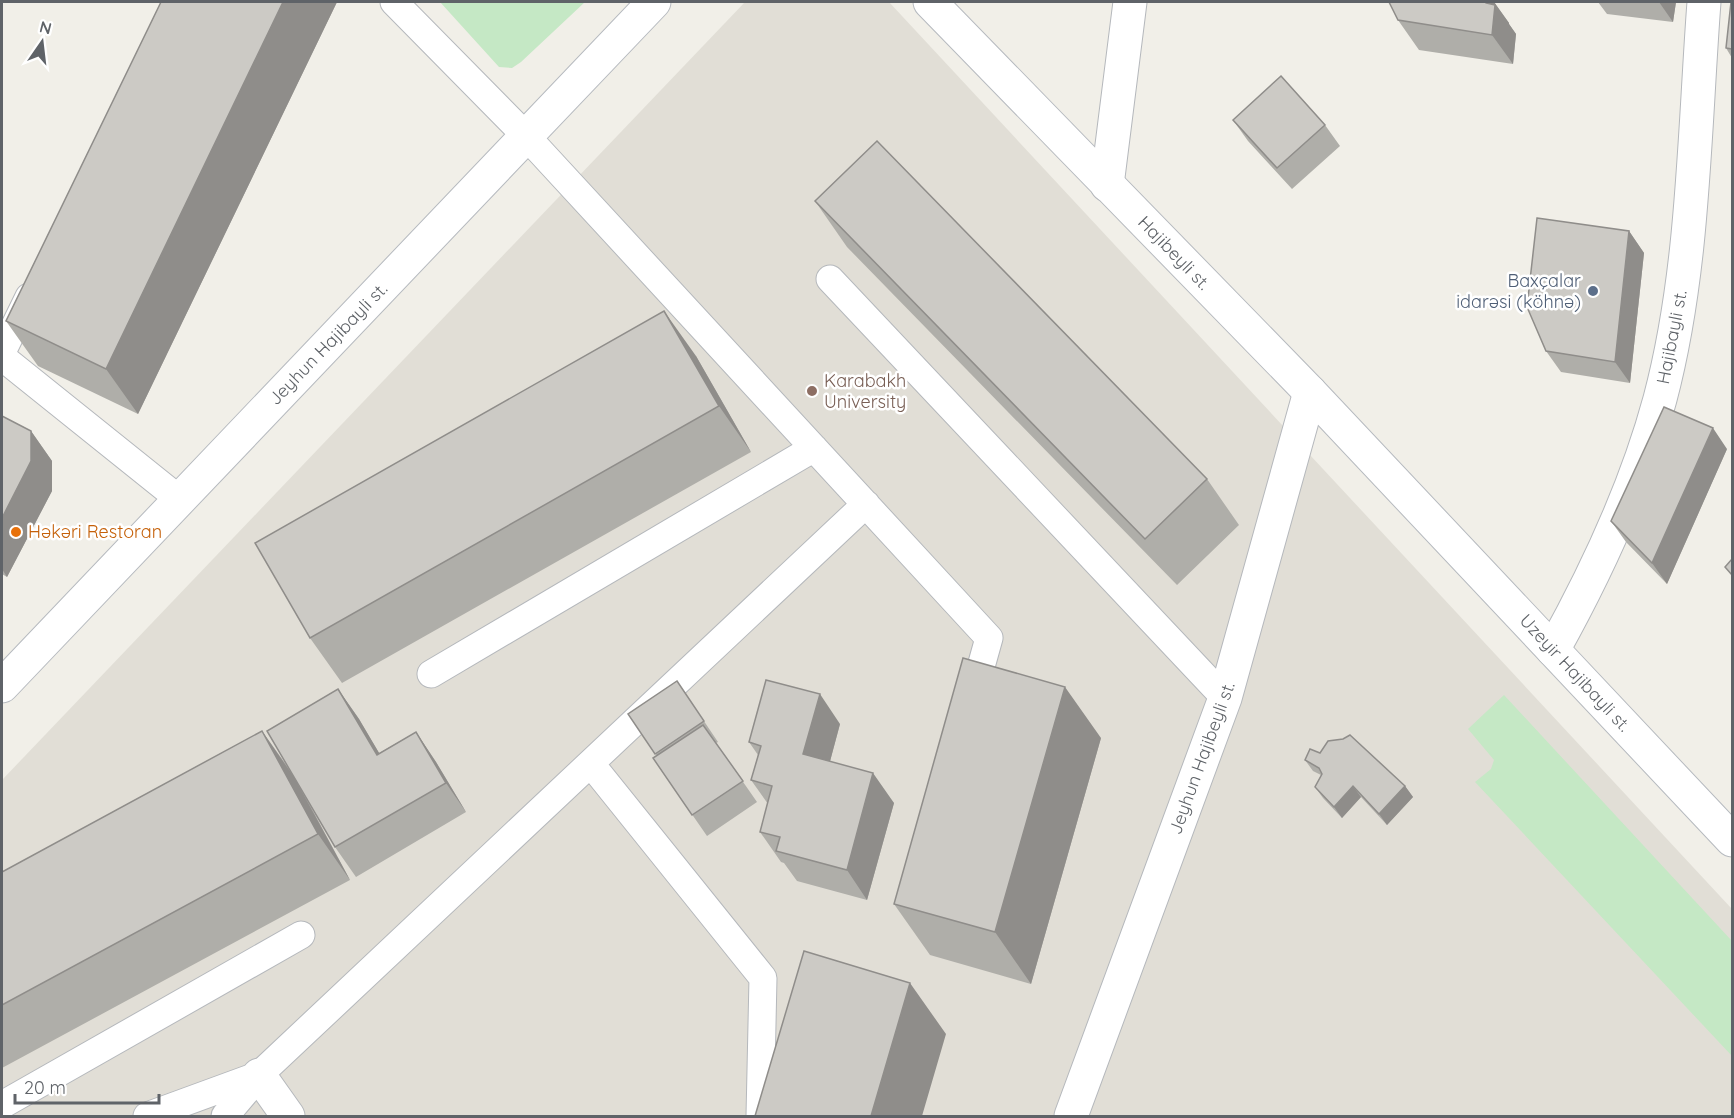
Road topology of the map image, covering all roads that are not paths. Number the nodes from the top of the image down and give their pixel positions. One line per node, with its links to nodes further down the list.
1 (394, 2): 6 (lane)
2 (654, 2): 6 (street, Jeyhun Hajibayli st.)
3 (930, 2): 7 (street, Hajibeyli st.)
4 (1130, 2): 7 (street)
5 (1704, 2): 16 (street, Hajibayli st.)
6 (527, 137): 13 (lane); 14 (street, Jeyhun Hajibayli st.)
7 (1107, 185): 12 (street, Hajibeyli st.)
8 (38, 278): 10 (lane)
9 (830, 279): 19 (lane)
10 (2, 352)
11 (2, 357): 14 (lane)
12 (1310, 393): 16 (street, Hajibeyli st.); 19 (street, Jeyhun Hajibeyli st.)
13 (814, 448): 15 (lane); 17 (lane)
14 (179, 499): 18 (street, Jeyhun Hajibayli st.)
15 (866, 504): 20 (lane); 21 (lane)
16 (1553, 650): 22 (street, Uzeyir Hajibayli st.)
17 (431, 674)
18 (2, 686)
19 (1225, 698): 30 (street, Jeyhun Hajibeyli st.)
20 (964, 726)
21 (591, 764): 24 (lane); 29 (lane)
22 (1732, 840)
23 (301, 935): 25 (lane)
24 (259, 1075): 26 (lane); 27 (lane); 28 (street)
25 (2, 1105)
26 (147, 1116)
27 (225, 1116)
28 (288, 1116)
29 (760, 1116)
30 (1071, 1116)

